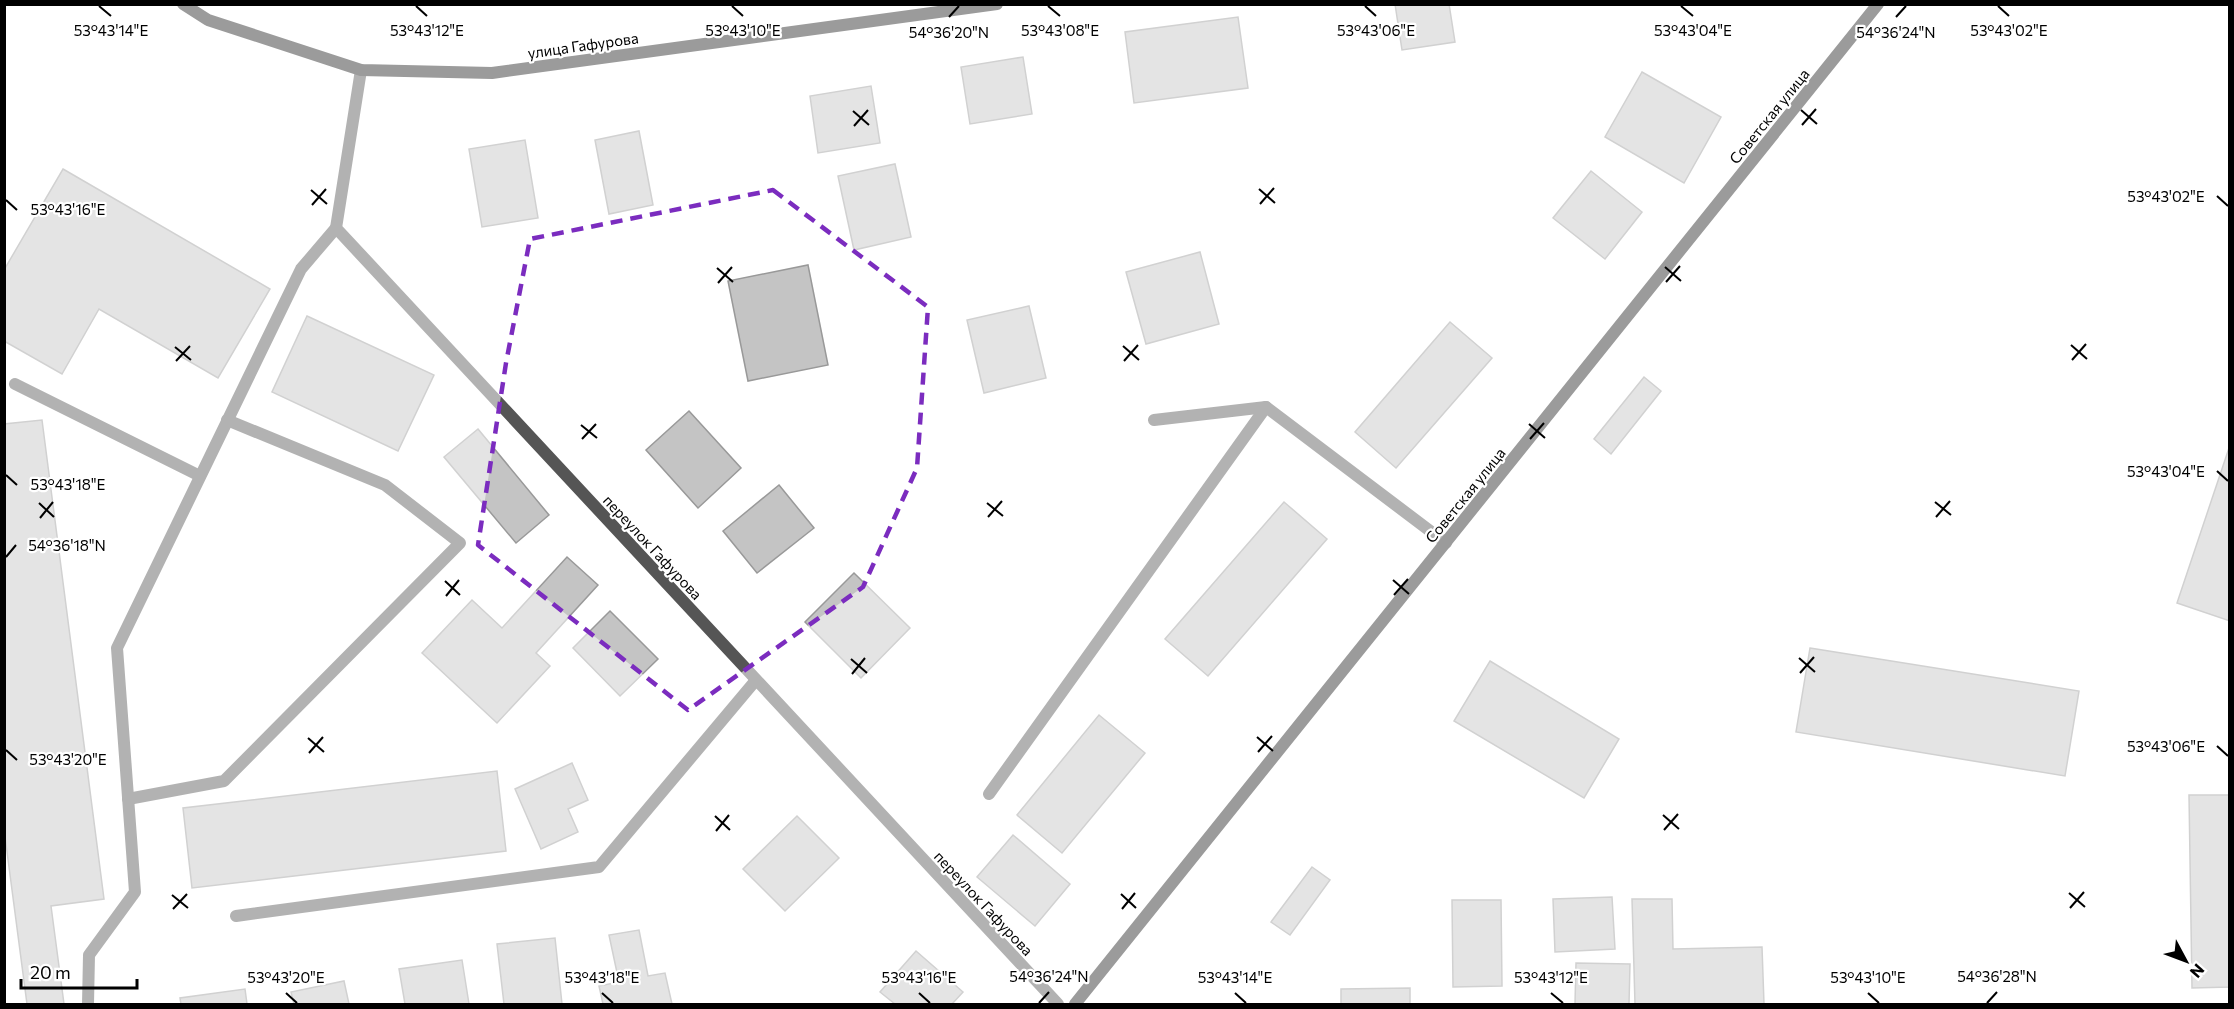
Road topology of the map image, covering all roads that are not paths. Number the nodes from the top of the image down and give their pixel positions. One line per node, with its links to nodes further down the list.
1 (183, 4): 4 (street, улица Гафурова)
2 (997, 4): 4 (street, улица Гафурова)
3 (1878, 4): 11 (street, Советская улица)
4 (361, 70): 5 (street)
5 (336, 228): 8 (street); 12 (street, переулок Гафурова)
6 (15, 384): 10 (street)
7 (1266, 407): 9 (street); 11 (street); 13 (street)
8 (227, 420): 10 (street); 14 (street)
9 (1154, 420)
10 (200, 476): 14 (street)
11 (1446, 543): 18 (street, Советская улица)
12 (756, 680): 15 (street); 17 (street, переулок Гафурова)
13 (989, 794)
14 (128, 799): 16 (street)
15 (237, 916)
16 (88, 1005)
17 (1058, 1005)
18 (1075, 1005)

